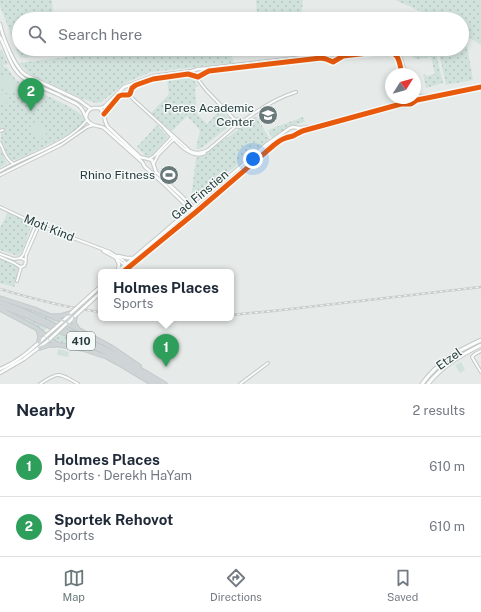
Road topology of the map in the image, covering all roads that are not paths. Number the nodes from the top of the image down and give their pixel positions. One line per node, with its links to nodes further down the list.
1 (0, 26): 3 (street)
2 (0, 37): 36 (street)
3 (12, 55)
4 (13, 56): 34 (street)
5 (313, 56): 15 (street)
6 (329, 56): 11 (street)
7 (336, 56): 12 (street)
8 (343, 56): 12 (street)
9 (397, 56): 13 (street)
10 (400, 56): 14 (street)
11 (330, 60): 12 (street); 18 (street)
12 (336, 60)
13 (402, 68)
14 (403, 68)
15 (200, 69): 16 (street); 18 (street)
16 (195, 70): 17 (street); 20 (street)
17 (195, 76): 18 (street); 19 (street); 23 (street)
18 (201, 76): 19 (street)
19 (201, 84): 37 (street)
20 (127, 86): 22 (street); 23 (street)
21 (481, 87): 27 (street)
22 (122, 90): 25 (street); 32 (street)
23 (131, 91): 26 (street)
24 (296, 92): 38 (street)
25 (124, 95): 26 (street); 35 (street)
26 (129, 95): 46 (street)
27 (439, 95): 28 (street); 29 (street)
28 (421, 96)
29 (421, 99)
30 (393, 104): 33 (street)
31 (403, 104): 33 (street)
32 (98, 108): 34 (street); 35 (street)
33 (385, 108): 41 (street)
34 (91, 109): 36 (street)
35 (104, 116): 39 (street); 49 (street)
36 (86, 118): 39 (street); 51 (street)
37 (236, 121): 38 (street); 40 (street)
38 (242, 122): 40 (street)
39 (94, 125): 50 (street); 56 (street)
40 (236, 126): 46 (street)
41 (319, 126): 42 (street); 44 (street)
42 (293, 127): 43 (street); 44 (street)
43 (289, 129): 45 (street); 57 (street, Gad Finstien)
44 (295, 134): 45 (street)
45 (292, 136): 61 (street, Gad Finstien)
46 (174, 137): 49 (street); 52 (street)
47 (0, 143): 48 (street)
48 (7, 158): 51 (street); 53 (street)
49 (148, 159): 50 (street); 52 (street)
50 (144, 163): 54 (street)
51 (14, 164): 53 (street)
52 (154, 164): 54 (street); 58 (street)
53 (6, 168): 55 (street)
54 (148, 169): 58 (street)
55 (0, 172)
56 (0, 175)
57 (202, 201): 58 (street); 60 (street, Gad Finstien)
58 (186, 203): 60 (street); 62 (street)
59 (0, 207): 63 (street, Moti Kind)
60 (192, 209): 61 (street); 62 (street, Gad Finstien)
61 (196, 212): 73 (street, Gad Finstien)
62 (187, 214): 67 (street, Gad Finstien)
63 (37, 224): 66 (street, Moti Kind); 68 (street); 69 (street)
64 (0, 254): 68 (street)
65 (0, 257): 71 (street)
66 (117, 257): 67 (street); 70 (street, Moti Kind); 74 (street)
67 (135, 257): 70 (street, Gad Finstien)
68 (19, 258): 69 (street); 71 (street)
69 (25, 260): 72 (street)
70 (126, 265): 73 (street, Moti Kind); 75 (street, Gad Finstien)
71 (18, 266): 72 (street)
72 (21, 267): 76 (street)
73 (129, 268)
74 (118, 269)
75 (121, 269)
76 (17, 281)
77 (98, 289): 83 (street, bridge)
78 (98, 295): 85 (street, bridge)
79 (0, 298): 84 (main road)
80 (0, 302): 103 (main road, 410)
81 (0, 306): 107 (main road, 410)
82 (0, 309): 88 (main road)
83 (71, 313): 84 (main road); 86 (street)
84 (49, 315): 86 (main road)
85 (75, 316): 87 (street); 89 (main road)
86 (62, 322): 87 (main road, bridge); 90 (street, bridge)
87 (66, 324): 89 (main road); 91 (street, bridge)
88 (36, 328): 90 (main road); 93 (main road)
89 (80, 331): 103 (main road)
90 (46, 336): 91 (main road, bridge); 93 (street)
91 (50, 339): 94 (main road); 96 (street)
92 (481, 340): 110 (main road, Etzel)
93 (39, 342): 98 (street)
94 (60, 345): 96 (main road); 106 (main road)
95 (481, 346): 111 (main road, Etzel)
96 (40, 348): 98 (street)
97 (481, 351): 101 (street)
98 (26, 356): 100 (street); 102 (street)
99 (268, 363): 109 (street)
100 (0, 369)
101 (481, 372)
102 (0, 373)
103 (156, 378): 108 (main road, 410)
104 (40, 384): 105 (street)
105 (78, 384)
106 (152, 384)
107 (158, 384)
108 (165, 384)
109 (240, 384)
110 (422, 384)
111 (428, 384)

